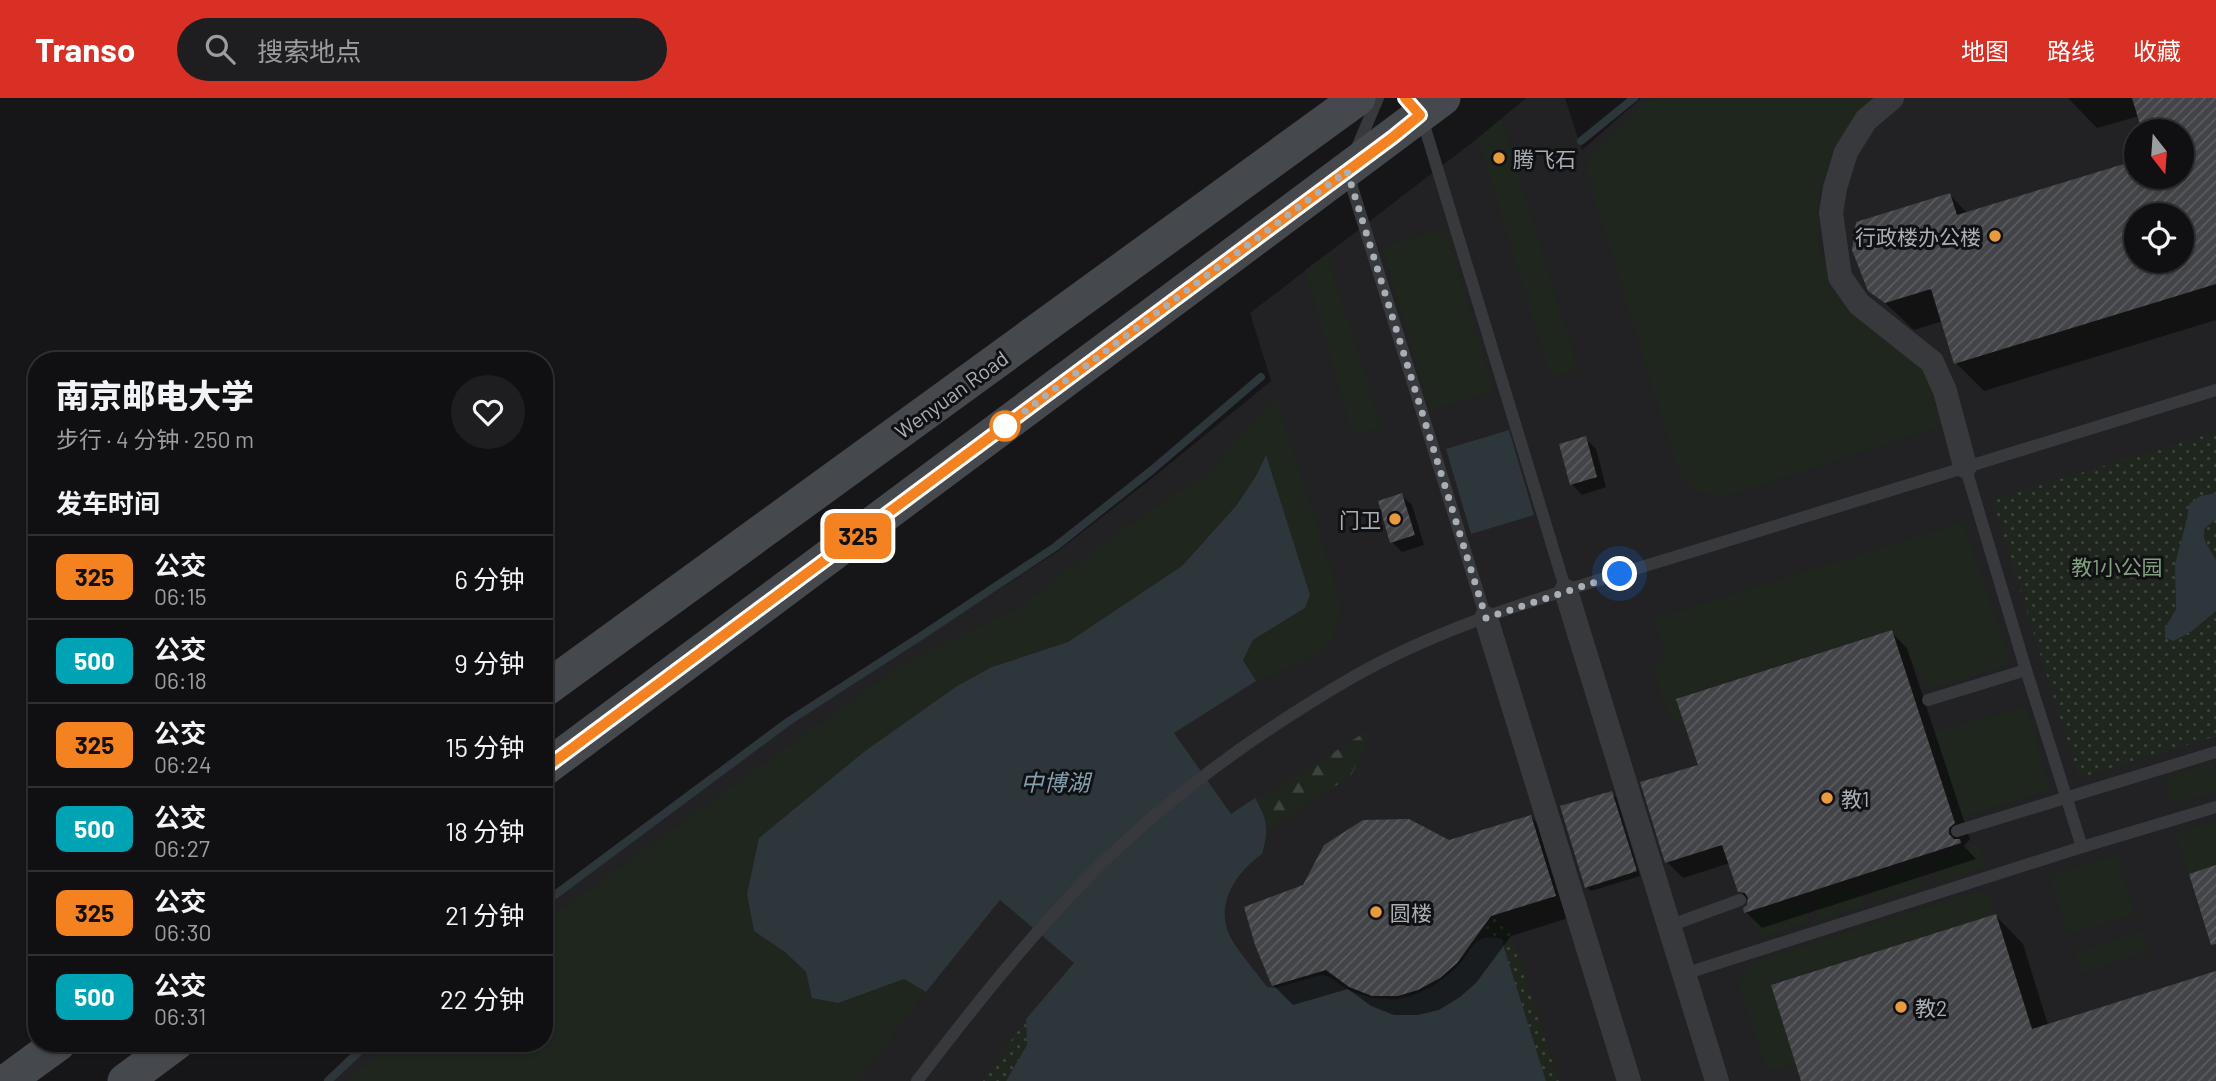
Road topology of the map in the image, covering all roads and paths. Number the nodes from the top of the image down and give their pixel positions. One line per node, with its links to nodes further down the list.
1 (1357, 98): 11 (main road, Wenyuan Road)
2 (1378, 98): 5 (lane)
3 (1892, 98): 7 (street)
4 (1423, 104): 5 (main road); 8 (lane)
5 (1347, 171): 9 (lane); 14 (main road)
6 (2216, 390): 7 (lane)
7 (1965, 466): 8 (lane); 10 (lane)
8 (1566, 591): 9 (lane); 20 (street)
9 (1486, 618): 26 (lane); 27 (street)
10 (2026, 670): 12 (lane); 15 (lane)
11 (553, 683)
12 (1928, 700)
13 (2216, 752): 15 (lane)
14 (553, 762)
15 (2066, 798): 17 (lane); 18 (lane)
16 (2216, 807): 18 (lane)
17 (1957, 831)
18 (2082, 847): 21 (lane)
19 (1740, 900): 20 (lane)
20 (1669, 926): 21 (street)
21 (1684, 974): 28 (street)
22 (47, 1052): 24 (main road)
23 (164, 1052): 25 (main road)
24 (7, 1081)
25 (125, 1081)
26 (917, 1081)
27 (1629, 1081)
28 (1717, 1081)

